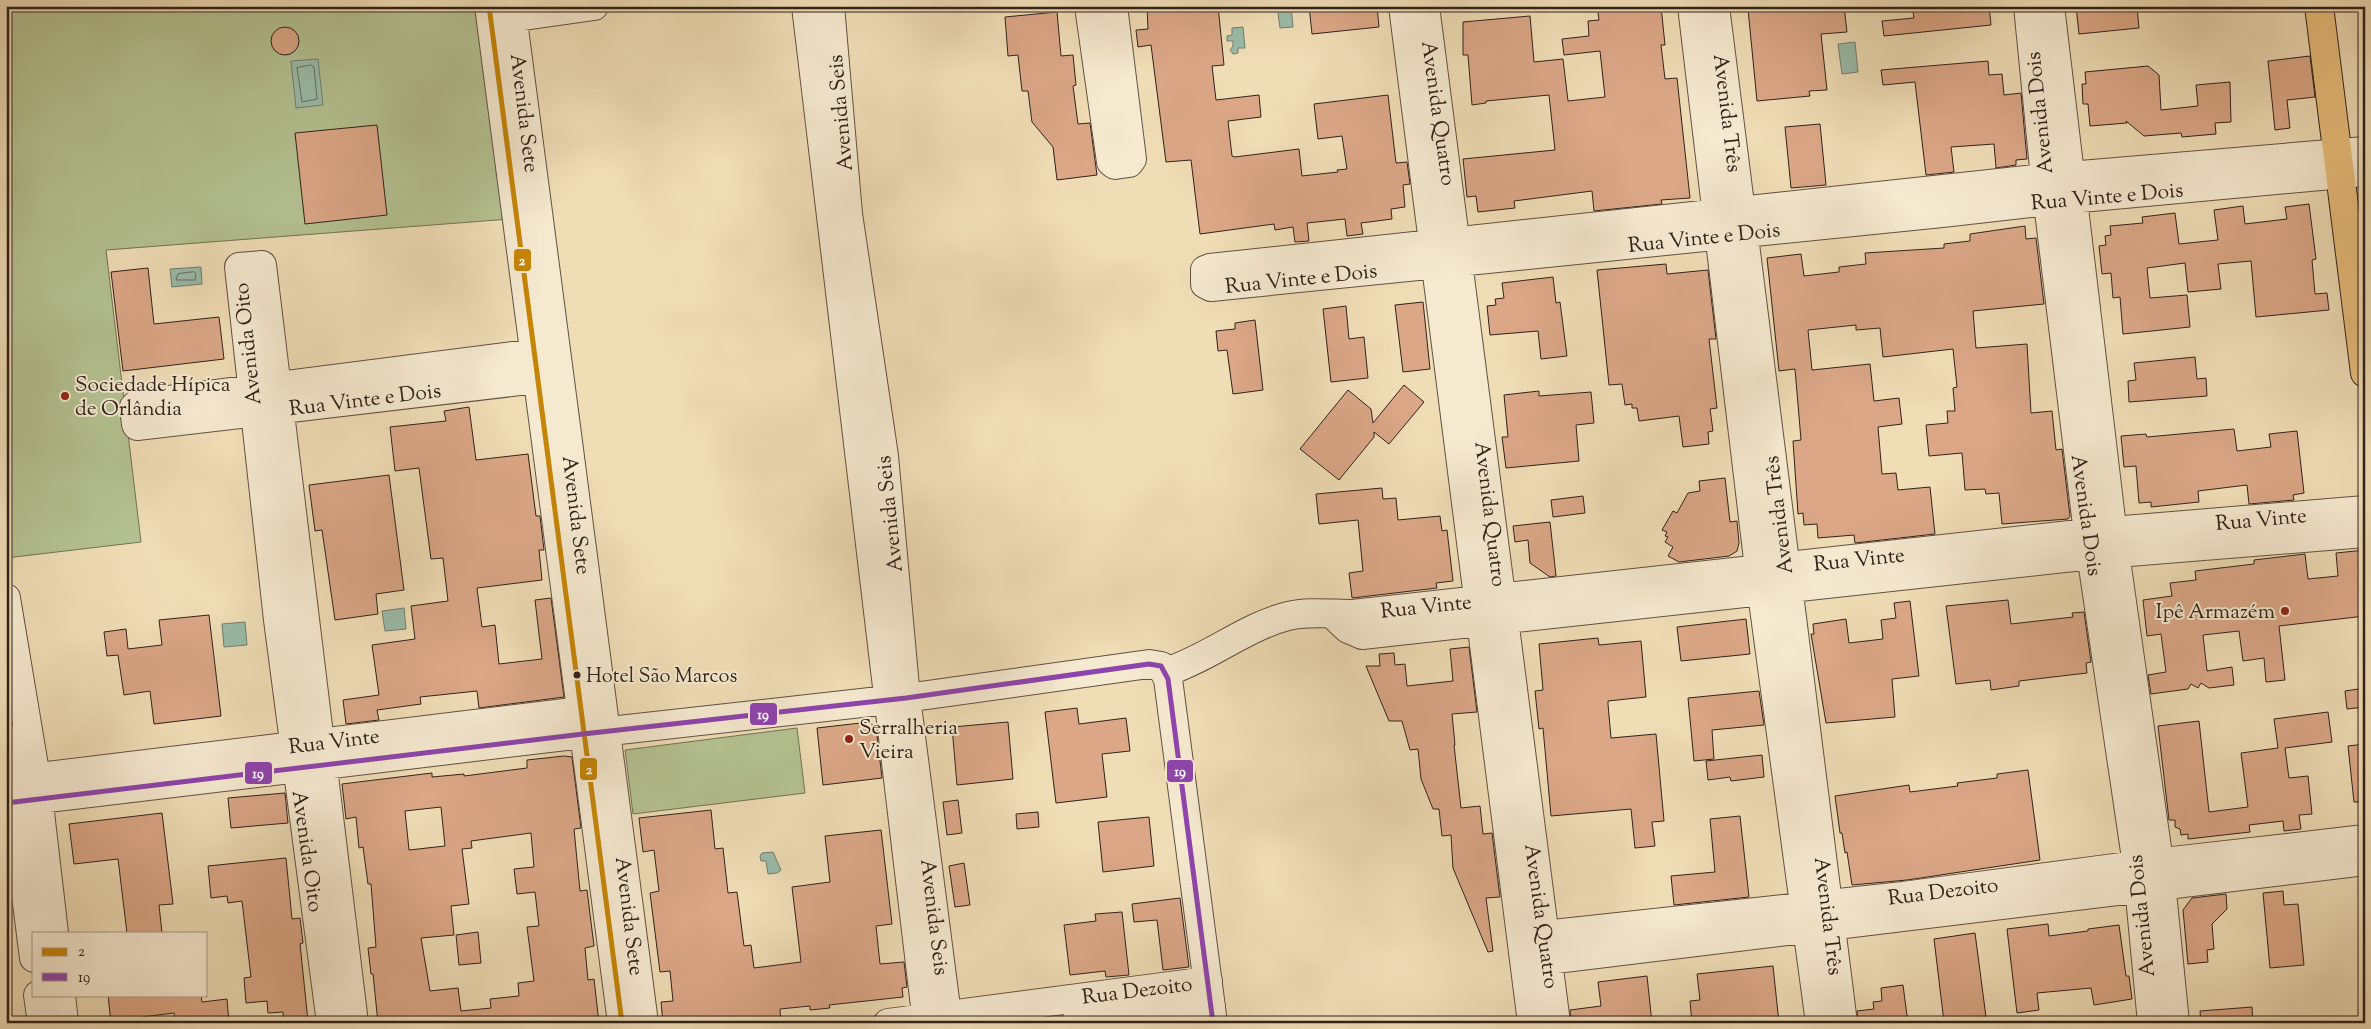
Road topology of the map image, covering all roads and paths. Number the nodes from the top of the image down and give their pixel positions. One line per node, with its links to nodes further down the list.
1 (594, 6): 14 (street)
2 (806, 6): 31 (street, Avenida Seis)
3 (830, 6): 31 (street, Avenida Seis)
4 (1089, 6): 5 (street)
5 (1113, 6)
6 (1403, 6): 19 (street, Avenida Quatro)
7 (1425, 6): 19 (street, Avenida Quatro)
8 (1692, 6): 17 (street, Avenida Três)
9 (1715, 6): 17 (street, Avenida Três)
10 (2028, 6): 16 (street, Avenida Dois)
11 (2050, 6): 16 (street, Avenida Dois)
12 (2319, 6): 15 (main road)
13 (2338, 6): 15 (main road)
14 (501, 13): 21 (street, Avenida Sete)
15 (2353, 163): 16 (street, Rua Vinte e Dois); 18 (main road); 22 (main road)
16 (2059, 188): 17 (street, Rua Vinte e Dois); 26 (street, Avenida Dois)
17 (1730, 224): 19 (street, Rua Vinte e Dois); 27 (street, Avenida Três)
18 (2365, 236)
19 (1446, 253): 19 (street, Rua Vinte e Dois); 29 (street, Avenida Quatro)
20 (250, 266): 23 (street, Avenida Oito)
21 (546, 365): 23 (street, Rua Vinte e Dois); 32 (street, Avenida Sete)
22 (2365, 373)
23 (266, 399): 34 (street, Avenida Oito)
24 (2365, 510): 26 (street, Rua Vinte)
25 (2365, 533): 26 (street, Rua Vinte)
26 (2102, 543): 27 (street, Rua Vinte); 38 (street, Avenida Dois)
27 (1774, 580): 29 (street, Rua Vinte); 39 (street, Avenida Três)
28 (6, 598): 35 (street)
29 (1492, 610): 30 (street, Rua Vinte); 42 (street, Avenida Quatro)
30 (1163, 669): 31 (street, Rua Vinte); 45 (street)
31 (897, 699): 32 (street, Rua Vinte); 46 (street, Avenida Seis)
32 (593, 721): 34 (street, Rua Vinte); 51 (street, Avenida Sete); 52 (street, Avenida Sete)
33 (6, 738): 35 (street)
34 (308, 756): 35 (street, Rua Vinte); 49 (street, Avenida Oito); 50 (street, Avenida Oito)
35 (19, 791): 40 (street); 41 (street)
36 (2365, 839): 38 (street, Rua Dezoito)
37 (2365, 861): 38 (street, Rua Dezoito)
38 (2149, 875): 39 (street, Rua Dezoito); 59 (street, Avenida Dois); 60 (street, Avenida Dois)
39 (1818, 917): 42 (street, Rua Dezoito); 57 (street, Avenida Três); 58 (street, Avenida Três)
40 (54, 932)
41 (32, 936)
42 (1534, 949): 55 (street, Avenida Quatro); 56 (street, Avenida Quatro)
43 (38, 996): 47 (street)
44 (61, 996): 48 (street)
45 (1211, 1003): 46 (street, Rua Dezoito); 54 (street, Rua Dezoito)
46 (938, 1020): 53 (street, Rua Dezoito)
47 (42, 1023)
48 (64, 1023)
49 (331, 1023)
50 (354, 1023)
51 (622, 1023)
52 (644, 1023)
53 (888, 1023)
54 (1075, 1023)
55 (1532, 1023)
56 (1556, 1023)
57 (1820, 1023)
58 (1843, 1023)
59 (2152, 1023)
60 (2175, 1023)

